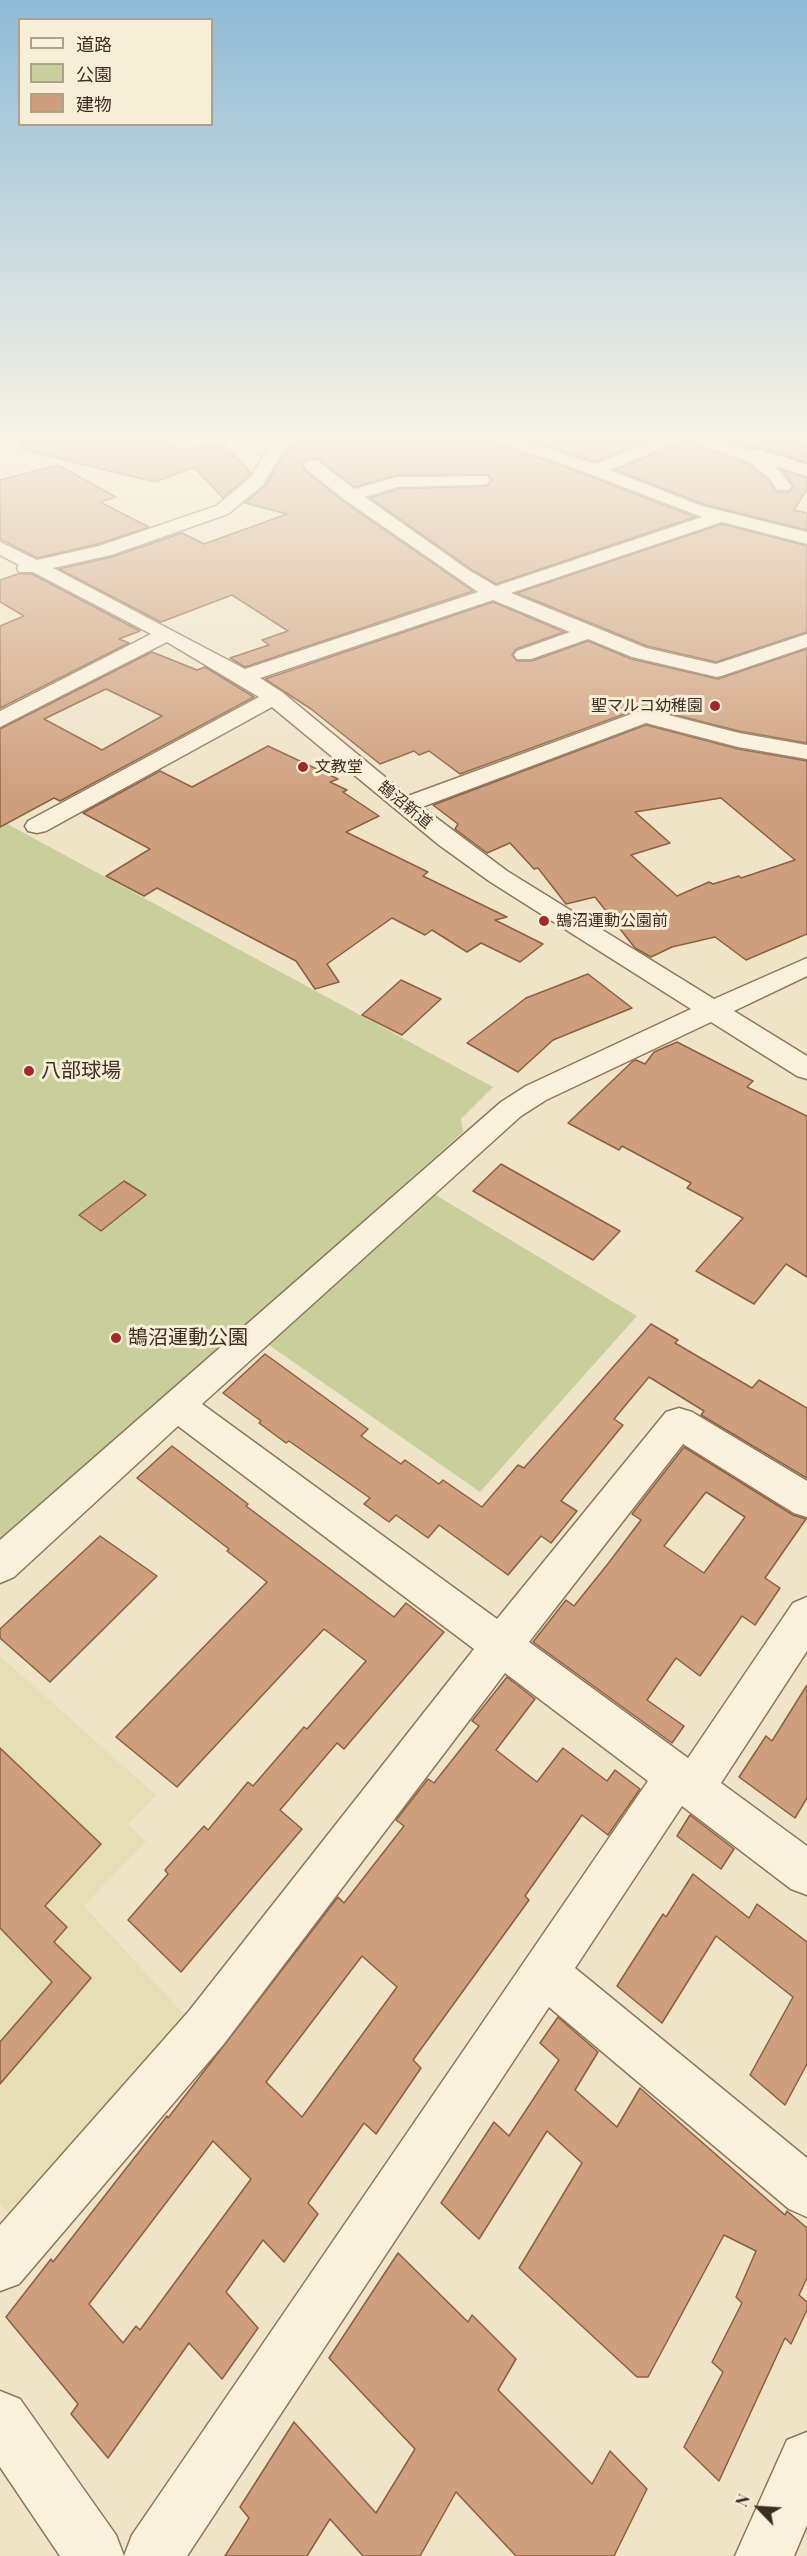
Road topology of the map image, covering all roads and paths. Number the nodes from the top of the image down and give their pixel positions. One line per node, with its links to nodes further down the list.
1 (21, 559): 5 (street, 鵠沼新道)
2 (69, 559): 5 (street)
3 (441, 559): 7 (street)
4 (597, 559): 7 (street)
5 (36, 567): 6 (street); 9 (street, 鵠沼新道)
6 (7, 571)
7 (496, 594): 8 (street); 12 (street)
8 (588, 632): 10 (street); 11 (street)
9 (168, 634): 12 (street, 鵠沼新道); 14 (street)
10 (807, 640)
11 (524, 655)
12 (243, 676): 13 (street, 鵠沼新道)
13 (274, 697): 16 (street, 鵠沼新道); 17 (street)
14 (0, 720)
15 (807, 752): 16 (street)
16 (405, 805): 19 (street, 鵠沼新道)
17 (37, 826)
18 (807, 966): 19 (street)
19 (712, 1011): 20 (street, 鵠沼新道); 21 (street)
20 (807, 1070)
21 (177, 1405): 23 (street); 25 (street)
22 (807, 1501): 25 (street)
23 (0, 1565)
24 (807, 1616): 26 (street)
25 (501, 1646): 26 (street); 30 (street)
26 (685, 1782): 27 (street); 28 (street)
27 (807, 1874)
28 (544, 1973): 29 (street); 34 (street)
29 (807, 2191)
30 (0, 2265)
31 (0, 2419): 33 (street)
32 (807, 2460): 35 (street)
33 (95, 2556)
34 (153, 2556)
35 (764, 2556)

